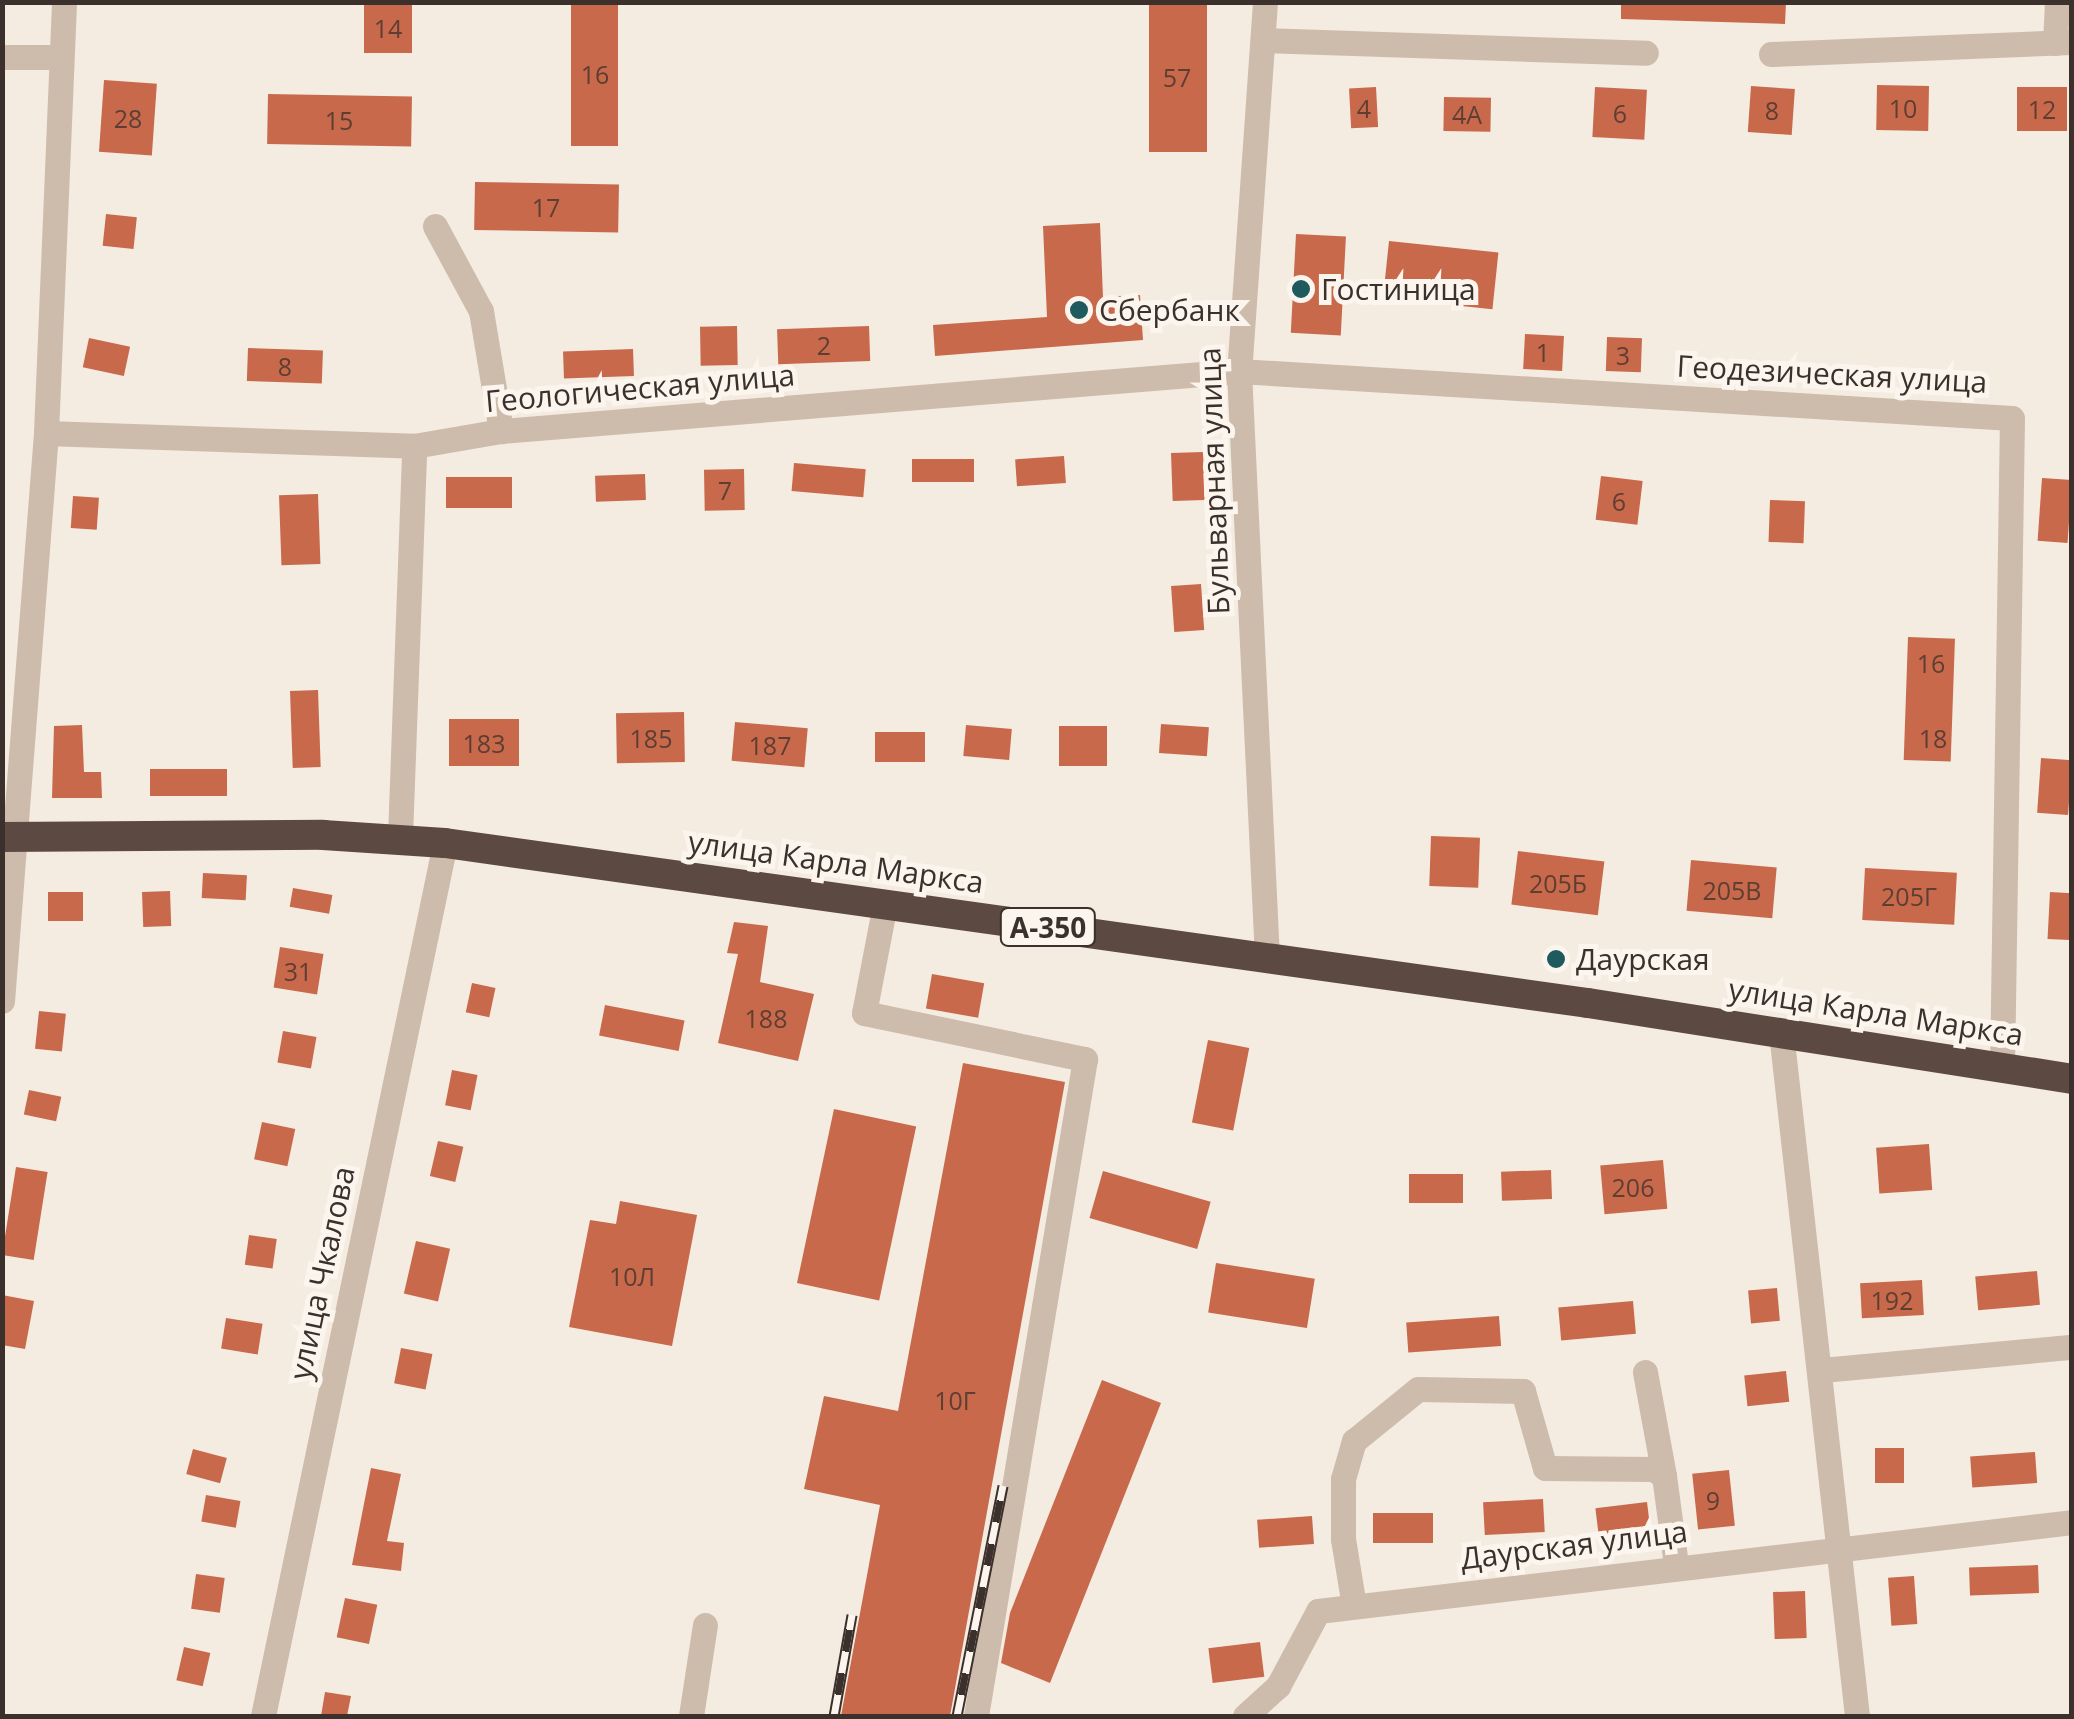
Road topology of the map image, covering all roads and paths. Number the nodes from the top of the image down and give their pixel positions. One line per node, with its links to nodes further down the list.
1 (64, 2): 8 (street)
2 (1265, 2): 4 (street, Бульварная улица)
3 (2057, 2): 5 (street)
4 (1263, 40): 6 (street); 11 (street, Бульварная улица)
5 (2063, 42): 7 (street)
6 (1646, 54)
7 (1771, 54)
8 (61, 57): 9 (street); 13 (street)
9 (2, 58)
10 (435, 226): 12 (street)
11 (1240, 371): 12 (street, Геологическая улица); 19 (street, Бульварная улица); 22 (street, Геодезическая улица)
12 (501, 431): 14 (street, Геологическая улица)
13 (46, 433): 14 (street, Геологическая улица); 15 (street)
14 (414, 446): 16 (street)
15 (11, 837): 16 (highway, улица Карла Маркса / А-350); 20 (street)
16 (400, 838): 17 (highway, улица Карла Маркса / А-350)
17 (445, 842): 18 (highway, улица Карла Маркса / А-350); 33 (street, улица Чкалова)
18 (885, 904): 19 (highway, улица Карла Маркса / А-350); 35 (street)
19 (1268, 958): 21 (highway, улица Карла Маркса / А-350)
20 (2, 1001)
21 (1781, 1032): 22 (highway, улица Карла Маркса / А-350); 25 (street)
22 (2002, 1068): 23 (highway, улица Карла Маркса / А-350)
23 (2072, 1079)
24 (2072, 1346): 25 (street)
25 (1822, 1370): 29 (street)
26 (1645, 1372): 27 (street)
27 (1664, 1476): 30 (street); 31 (street)
28 (2072, 1522): 29 (street, Даурская улица)
29 (1838, 1544): 30 (street, Даурская улица); 37 (street)
30 (1676, 1565): 31 (street, Даурская улица)
31 (1354, 1606): 36 (street, Даурская улица)
32 (705, 1626): 34 (street)
33 (263, 1716)
34 (691, 1716)
35 (976, 1716)
36 (1246, 1716)
37 (1857, 1716)

